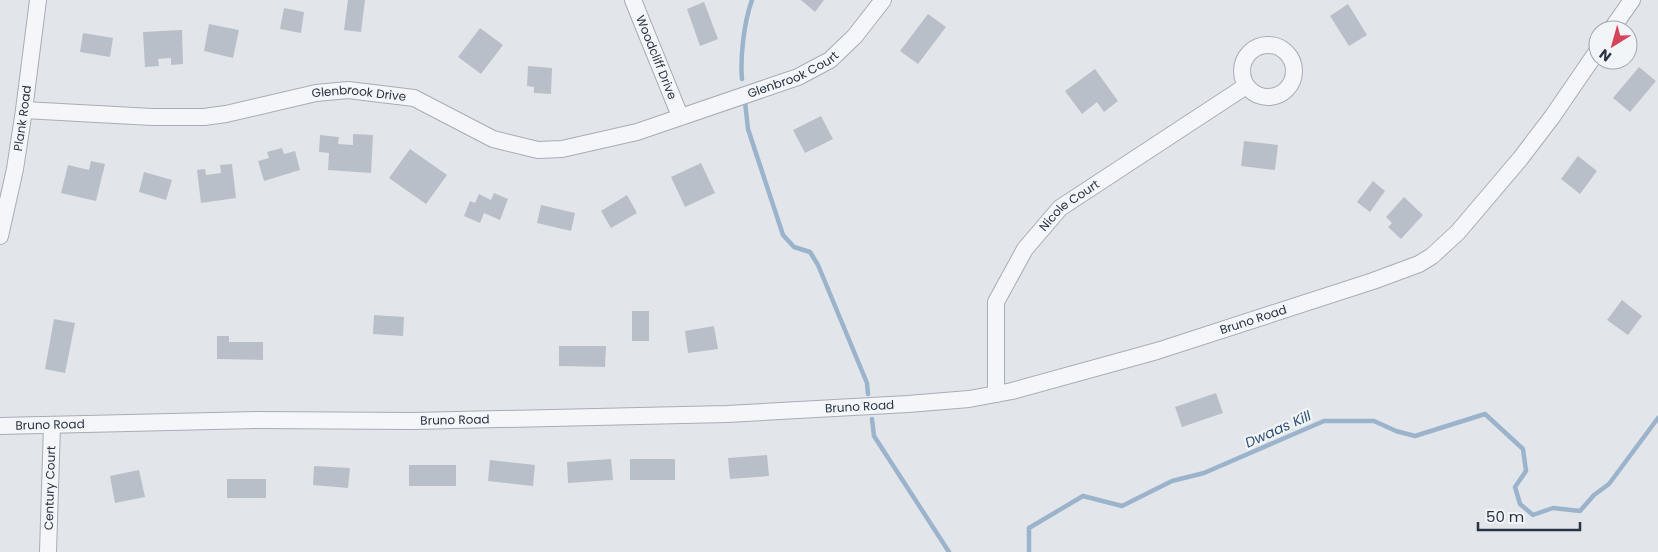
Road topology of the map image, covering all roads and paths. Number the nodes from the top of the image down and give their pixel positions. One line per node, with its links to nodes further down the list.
1 (38, 0): 8 (street, Plank Road)
2 (633, 0): 9 (street, Woodcliff Drive)
3 (883, 0): 9 (street, Glenbrook Court)
4 (1632, 0): 5 (street)
5 (1619, 20)
6 (1588, 65): 11 (street, Bruno Road)
7 (1246, 86): 11 (street, Nicole Court)
8 (24, 110): 9 (street, Glenbrook Drive); 10 (street, Plank Road)
9 (680, 116)
10 (0, 236)
11 (996, 394): 12 (street, Bruno Road)
12 (52, 425): 13 (street, Bruno Road); 14 (street, Century Court)
13 (0, 426)
14 (48, 552)

